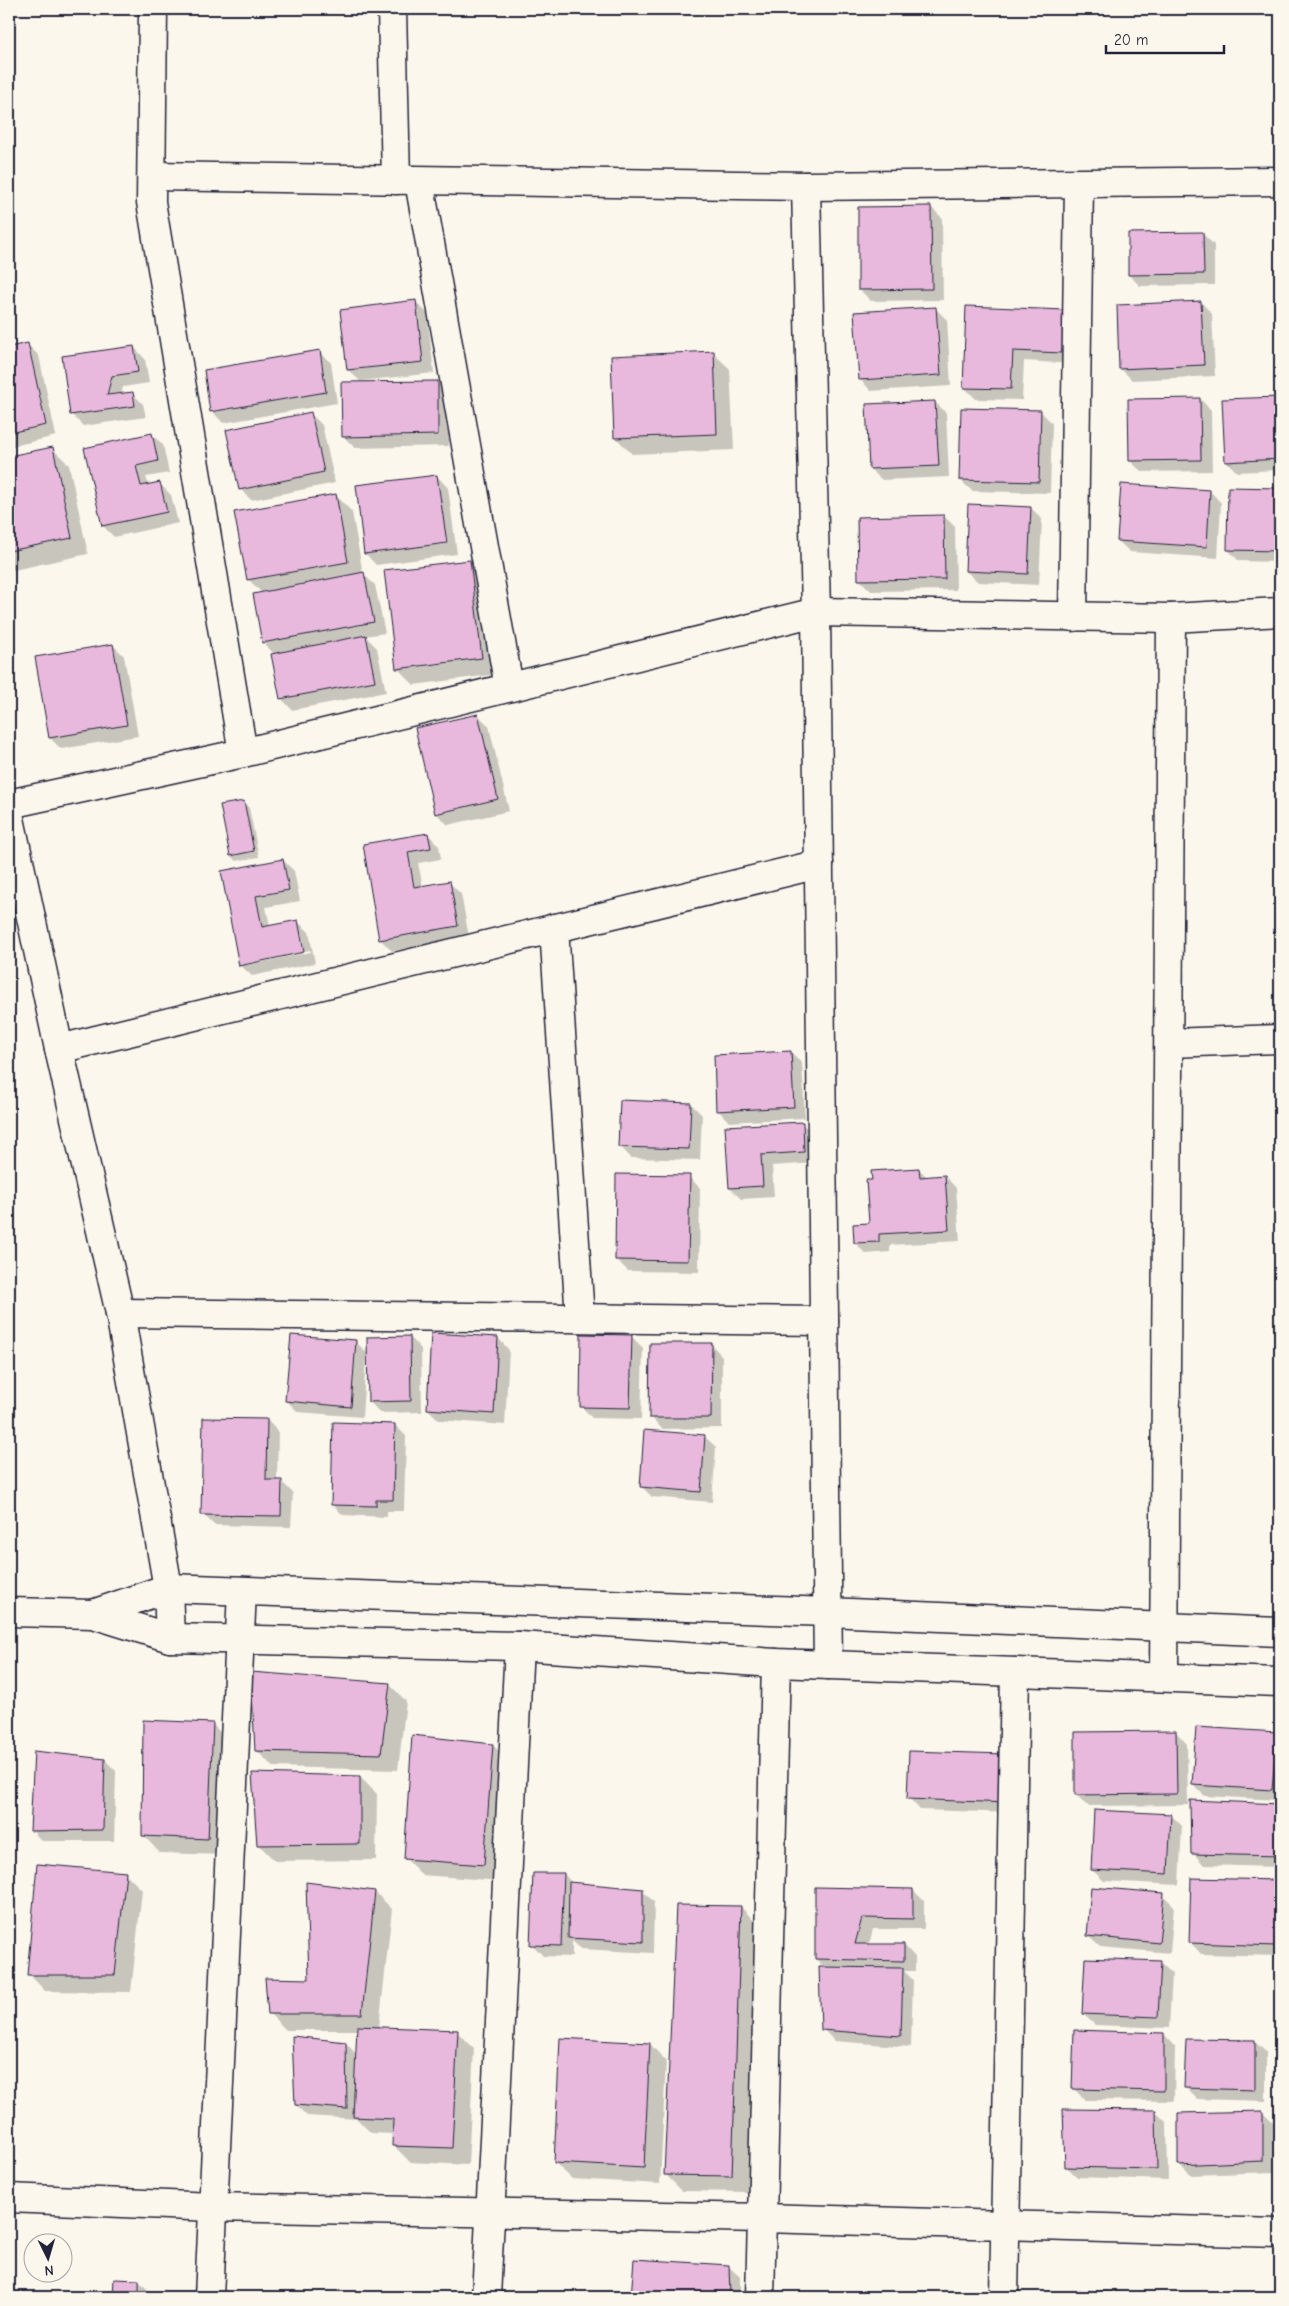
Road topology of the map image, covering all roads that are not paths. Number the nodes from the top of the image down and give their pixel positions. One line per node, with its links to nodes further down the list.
1 (153, 9): 3 (street)
2 (392, 9): 4 (street)
3 (152, 176): 4 (street); 13 (street)
4 (408, 180): 7 (street); 12 (street)
5 (1280, 182): 6 (street)
6 (1079, 184): 7 (street); 10 (street)
7 (806, 186): 8 (street)
8 (816, 612): 10 (street); 12 (street); 16 (street)
9 (1280, 612): 11 (street)
10 (1073, 616): 11 (street)
11 (1171, 618): 19 (street)
12 (509, 687): 13 (street)
13 (243, 753): 14 (street)
14 (9, 804)
15 (9, 814): 20 (street)
16 (819, 864): 17 (street); 23 (street)
17 (554, 928): 20 (street); 22 (street)
18 (1280, 1039): 19 (street)
19 (1169, 1043): 29 (street)
20 (59, 1049): 21 (street)
21 (120, 1313): 22 (street); 24 (street)
22 (580, 1318): 23 (street)
23 (824, 1321): 27 (street)
24 (168, 1588): 25 (street); 28 (street); 31 (street)
25 (242, 1591): 27 (street); 32 (street)
26 (9, 1612): 28 (street)
27 (828, 1612): 29 (street); 35 (street)
28 (93, 1614): 31 (street)
29 (1166, 1627): 30 (street); 37 (street)
30 (1280, 1632)
31 (170, 1638): 32 (street)
32 (240, 1641): 33 (street); 40 (street)
33 (519, 1646): 34 (street); 41 (street)
34 (776, 1663): 35 (street); 42 (street)
35 (828, 1665): 36 (street)
36 (1015, 1672): 37 (street); 43 (street)
37 (1164, 1677): 38 (street)
38 (1280, 1682)
39 (9, 2198): 40 (street)
40 (213, 2207): 41 (street); 45 (street)
41 (489, 2212): 42 (street); 46 (street)
42 (762, 2218): 43 (street); 47 (street)
43 (1005, 2224): 44 (street); 48 (street)
44 (1280, 2233)
45 (209, 2297)
46 (486, 2297)
47 (760, 2297)
48 (1004, 2297)

